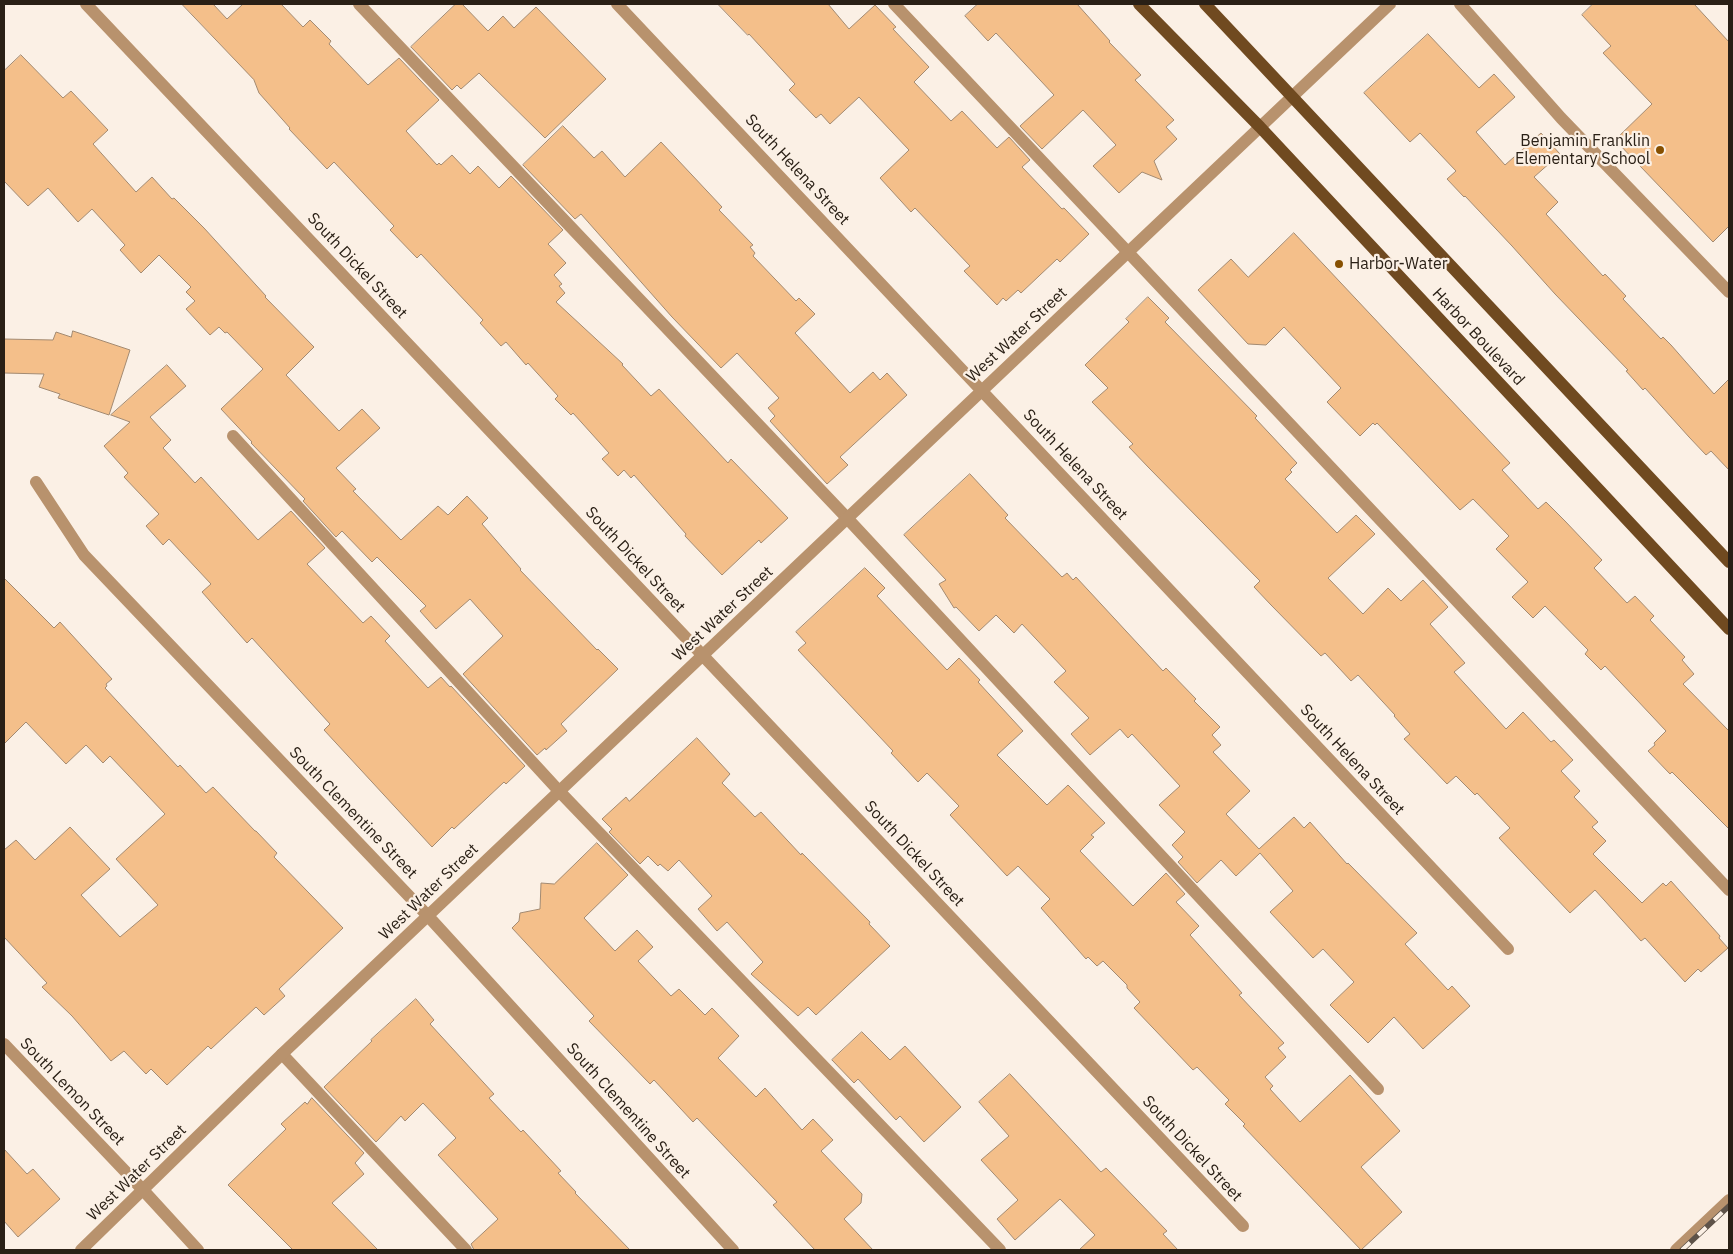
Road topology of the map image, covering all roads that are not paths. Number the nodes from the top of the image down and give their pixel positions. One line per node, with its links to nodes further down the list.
1 (86, 4): 19 (street, South Dickel Street)
2 (359, 4): 16 (street)
3 (617, 4): 13 (street, South Helena Street)
4 (894, 4): 11 (street)
5 (1139, 4): 10 (main road, Harbor Boulevard)
6 (1205, 4): 9 (main road, Harbor Boulevard)
7 (1390, 4): 9 (street, West Water Street)
8 (1460, 4): 12 (street)
9 (1293, 97): 10 (street, West Water Street); 17 (main road, Harbor Boulevard)
10 (1260, 128): 11 (street, West Water Street); 18 (main road, Harbor Boulevard)
11 (1128, 252): 13 (street, West Water Street); 21 (street)
12 (1728, 287)
13 (982, 390): 16 (street, West Water Street); 23 (street, South Helena Street)
14 (233, 436): 20 (street)
15 (36, 482): 22 (street, South Clementine Street)
16 (847, 518): 19 (street, West Water Street); 26 (street)
17 (1729, 562)
18 (1729, 629)
19 (703, 655): 20 (street, West Water Street); 29 (street, South Dickel Street)
20 (559, 791): 22 (street, West Water Street); 34 (street)
21 (1729, 890)
22 (428, 916): 25 (street, West Water Street); 33 (street, South Clementine Street)
23 (1508, 949)
24 (4, 1044): 27 (street, South Lemon Street)
25 (282, 1054): 27 (street, West Water Street); 32 (street)
26 (1378, 1089)
27 (143, 1190): 30 (street, West Water Street); 31 (street, South Lemon Street)
28 (1729, 1200): 35 (street)
29 (1243, 1226)
30 (81, 1250)
31 (198, 1250)
32 (466, 1250)
33 (733, 1250)
34 (1000, 1250)
35 (1676, 1250)

